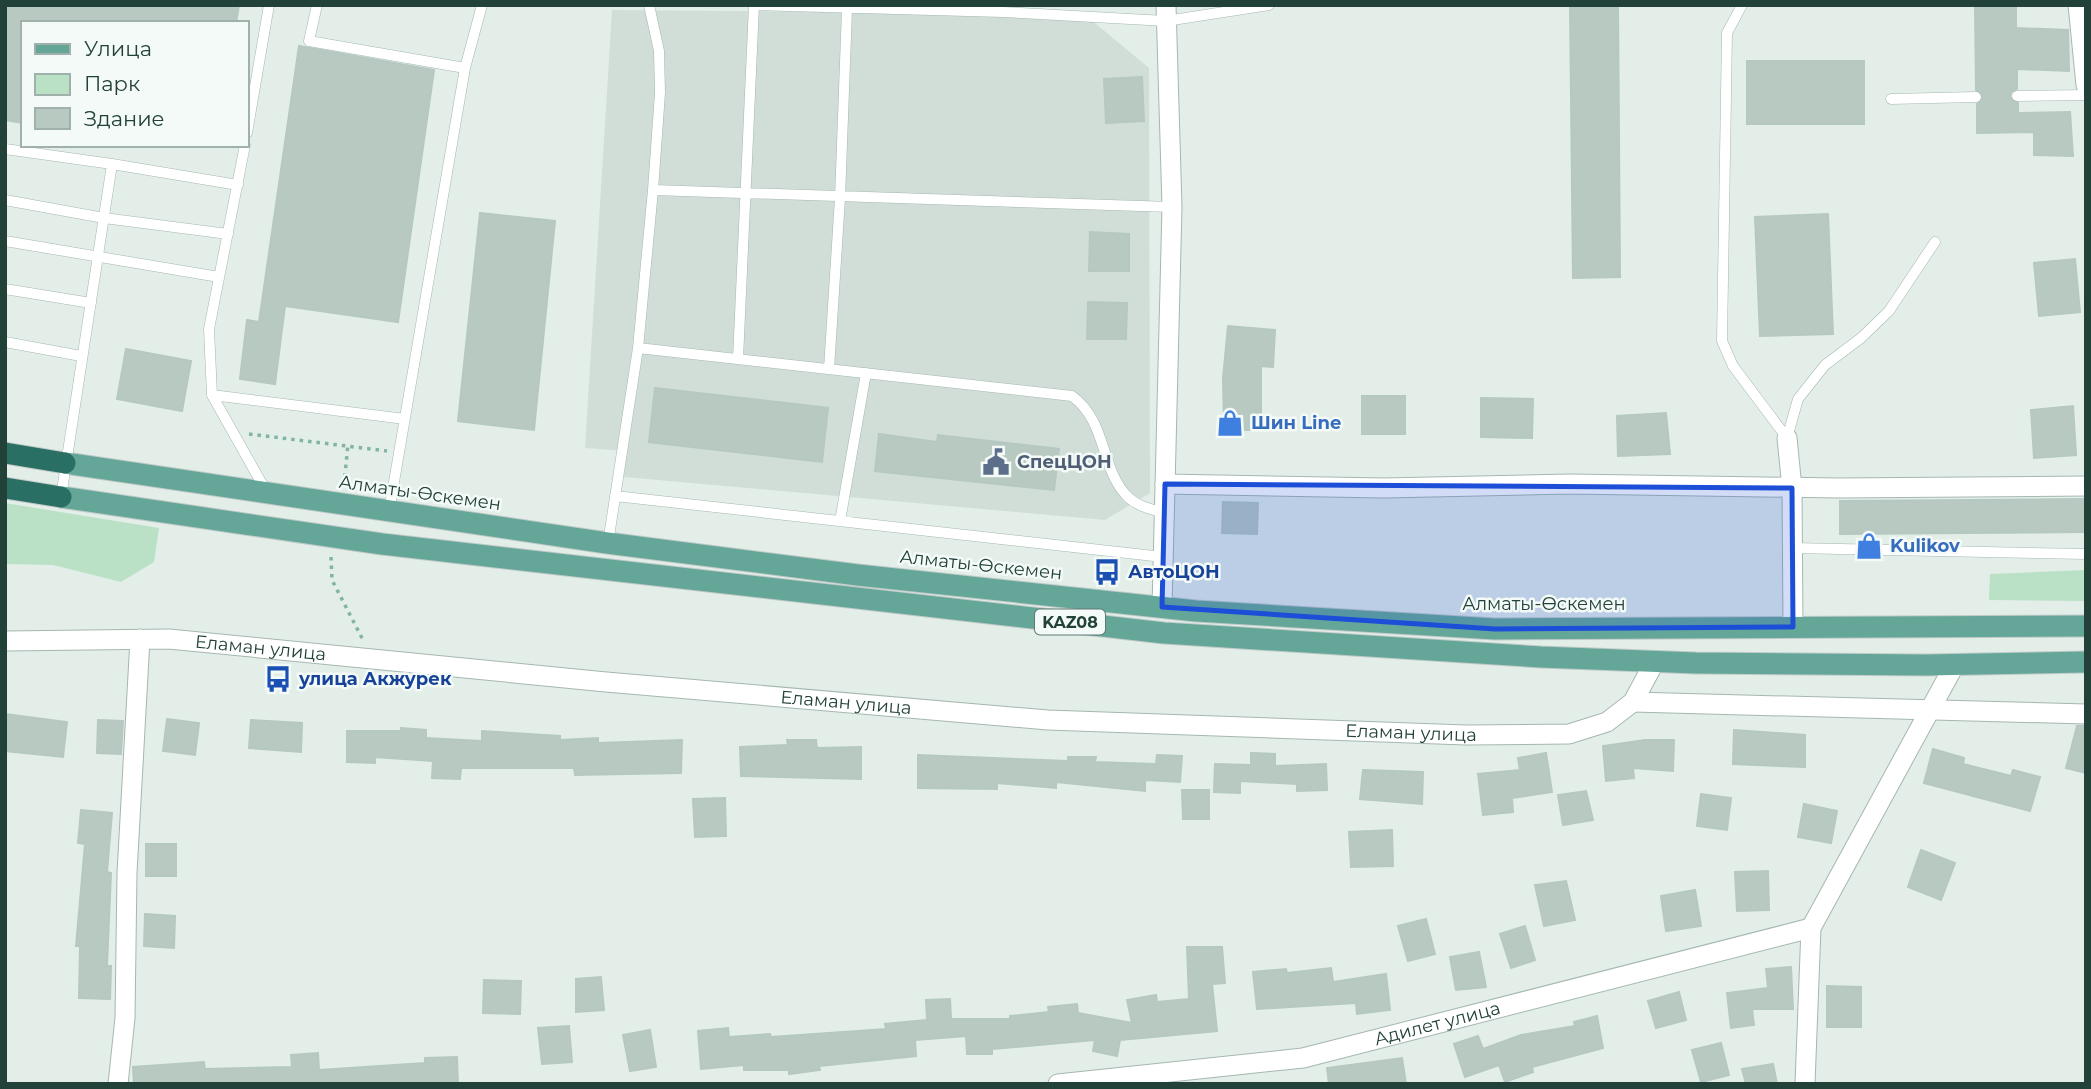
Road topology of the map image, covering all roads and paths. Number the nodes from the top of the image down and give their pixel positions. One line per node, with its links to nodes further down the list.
1 (269, 5): 17 (lane)
2 (317, 5): 11 (lane)
3 (482, 5): 11 (lane)
4 (649, 5): 22 (lane)
5 (755, 5): 9 (lane); 23 (lane)
6 (1269, 5): 10 (lane)
7 (1742, 5): 44 (lane)
8 (2078, 5): 12 (street)
9 (848, 9): 10 (lane); 24 (lane)
10 (1166, 13): 26 (street)
11 (465, 68): 42 (lane)
12 (2086, 85)
13 (2086, 95): 14 (lane)
14 (2017, 96)
15 (1976, 97): 16 (lane)
16 (1891, 99)
17 (248, 127)
18 (245, 147): 21 (lane)
19 (5, 149): 20 (lane)
20 (111, 164): 21 (lane); 27 (lane)
21 (238, 185): 28 (lane)
22 (653, 190): 23 (lane); 36 (lane)
23 (747, 195): 24 (lane); 38 (lane)
24 (841, 198): 26 (lane); 39 (lane)
25 (5, 200): 27 (lane)
26 (1172, 207): 49 (street)
27 (104, 218): 28 (lane); 31 (lane)
28 (228, 234): 32 (lane)
29 (5, 241): 31 (lane)
30 (1935, 242): 44 (lane)
31 (98, 257): 32 (lane); 34 (lane)
32 (219, 277): 41 (lane)
33 (5, 289): 34 (lane)
34 (92, 303): 37 (lane)
35 (5, 342): 37 (lane)
36 (639, 348): 38 (lane); 54 (lane)
37 (80, 356): 48 (lane)
38 (738, 359): 39 (lane)
39 (829, 369): 40 (lane)
40 (866, 373): 58 (lane); 59 (lane)
41 (212, 395): 42 (lane); 43 (lane)
42 (405, 419): 47 (lane)
43 (234, 435): 45 (path); 53 (lane)
44 (1787, 438): 52 (street)
45 (348, 444): 47 (path); 56 (path)
46 (5, 453): 48 (highway, Алматы-Өскемен / KAZ08)
47 (399, 453): 57 (lane)
48 (65, 463): 53 (main road, Алматы-Өскемен / KAZ08); 55 (lane)
49 (1165, 484): 52 (street); 58 (street)
50 (2086, 486): 52 (street)
51 (5, 488): 55 (highway, KAZ08)
52 (1792, 488): 62 (street)
53 (268, 494): 56 (main road, Алматы-Өскемен / KAZ08)
54 (615, 496): 59 (lane); 61 (lane)
55 (61, 497): 60 (main road, KAZ08)
56 (341, 505): 57 (main road, Алматы-Өскемен / KAZ08)
57 (389, 512): 61 (main road, Алматы-Өскемен / KAZ08)
58 (1164, 513): 64 (street)
59 (840, 522): 64 (lane)
60 (334, 537): 71 (main road, KAZ08); 72 (path)
61 (607, 543): 65 (main road, Алматы-Өскемен / KAZ08)
62 (1792, 548): 63 (lane); 67 (street)
63 (2086, 554)
64 (1163, 557): 65 (street)
65 (1162, 607): 68 (main road, Алматы-Өскемен / KAZ08)
66 (2086, 626): 67 (main road, Алматы-Өскемен / KAZ08)
67 (1793, 627): 68 (main road, Алматы-Өскемен / KAZ08)
68 (1541, 628): 71 (main road)
69 (140, 639): 70 (street, Еламан улица); 72 (street, Еламан улица); 80 (street)
70 (5, 641)
71 (1541, 657): 73 (main road, KAZ08)
72 (374, 660): 76 (street, Еламан улица)
73 (1656, 661): 75 (main road, KAZ08); 76 (street, Еламан улица)
74 (2086, 662): 75 (main road, KAZ08)
75 (1955, 664): 77 (street)
76 (1633, 702): 77 (street)
77 (1929, 711): 78 (street); 79 (street)
78 (2086, 714)
79 (1811, 928): 81 (street, Адилет улица); 82 (street)
80 (118, 1084)
81 (1058, 1084)
82 (1805, 1084)

